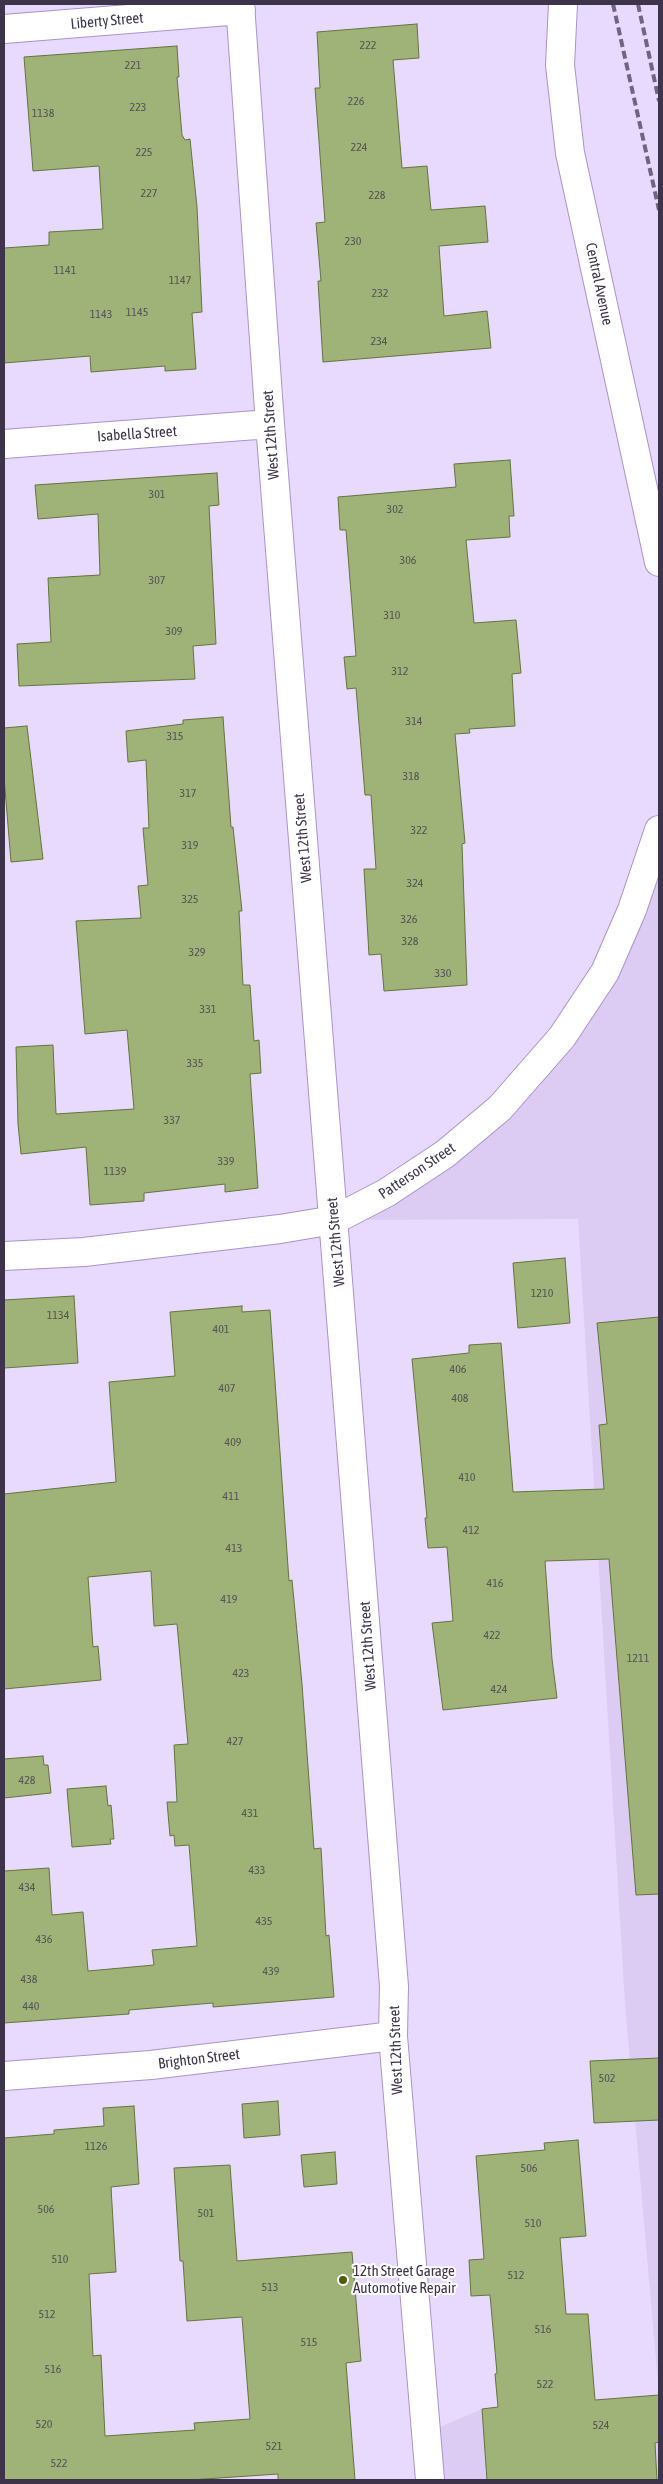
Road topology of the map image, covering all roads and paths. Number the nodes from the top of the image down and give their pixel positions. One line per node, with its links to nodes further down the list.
1 (563, 4): 6 (street, Central Avenue)
2 (240, 7): 3 (street, Liberty Street); 4 (street, West 12th Street)
3 (4, 29)
4 (270, 424): 5 (street, Isabella Street); 8 (street, West 12th Street)
5 (4, 444)
6 (659, 562)
7 (659, 830): 8 (street, Patterson Street)
8 (334, 1220): 9 (street, Patterson Street); 10 (street, West 12th Street)
9 (4, 1256)
10 (393, 2036): 11 (street, Brighton Street); 12 (street, West 12th Street)
11 (4, 2076)
12 (430, 2480)

